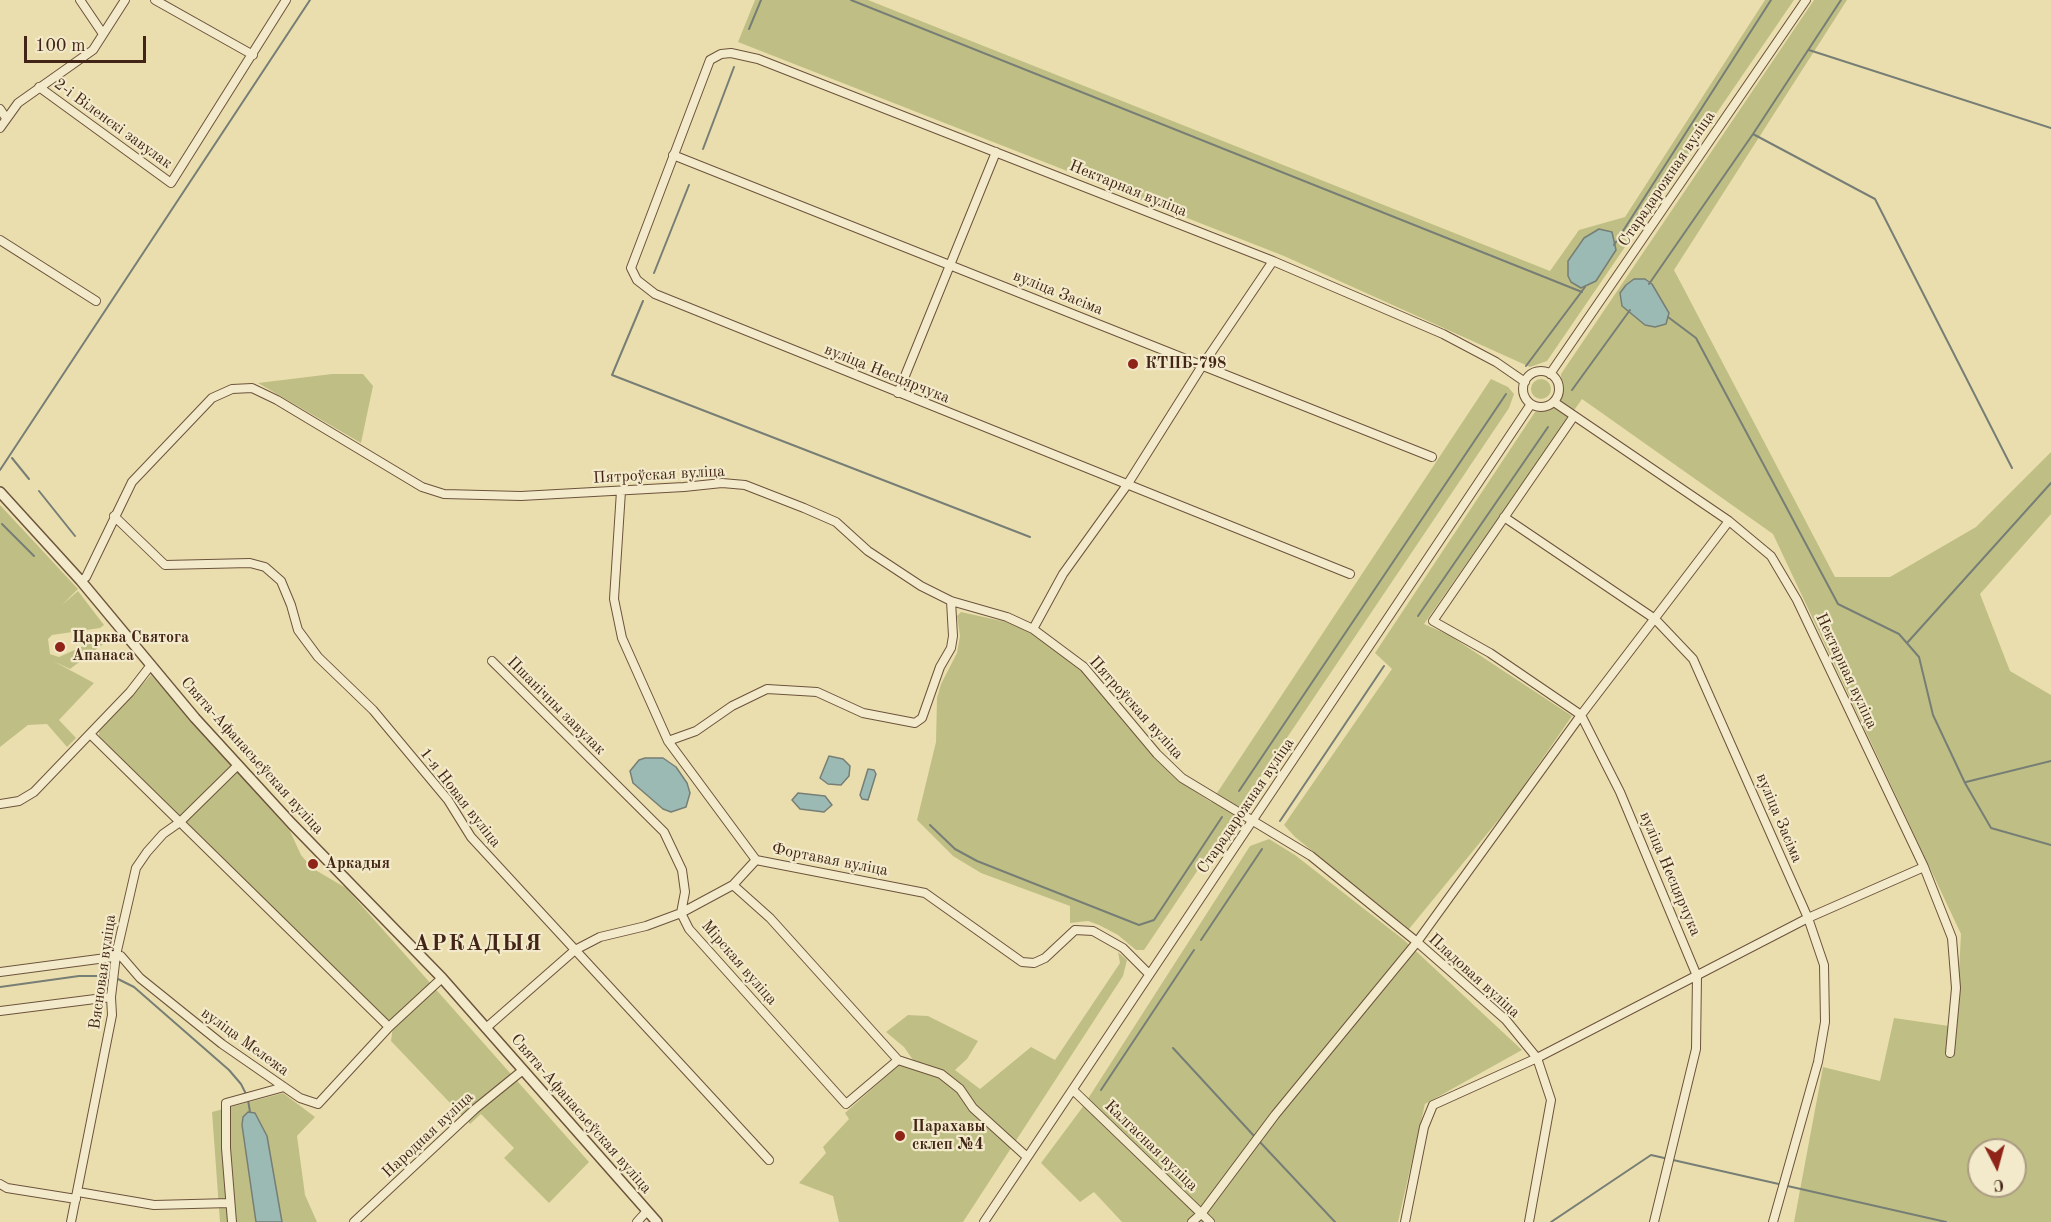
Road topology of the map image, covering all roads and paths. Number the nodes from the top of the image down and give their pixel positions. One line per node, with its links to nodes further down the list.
1 (80, 0): 6 (street)
2 (125, 0): 6 (street)
3 (155, 0): 7 (street)
4 (286, 0): 7 (street)
5 (1806, 0): 20 (street, Старадарожная вуліца)
6 (103, 34): 9 (street)
7 (253, 55): 9 (street, 2-і Віленскі завулак)
8 (710, 60): 13 (street, Нектарная вуліца); 14 (street, вуліца Несцярчука)
9 (39, 87): 11 (street)
10 (0, 109): 11 (street)
11 (6, 117): 12 (street)
12 (0, 128)
13 (996, 152): 16 (street, Нектарная вуліца); 17 (street)
14 (673, 154): 17 (street, вуліца Засіма); 22 (street, вуліца Несцярчука)
15 (0, 240): 18 (street)
16 (1273, 261): 19 (street); 21 (street, Нектарная вуліца)
17 (950, 264): 19 (street, вуліца Засіма); 22 (street)
18 (96, 301)
19 (1202, 366): 26 (street, вуліца Засіма); 27 (street)
20 (1550, 374): 21 (street); 23 (street)
21 (1525, 382): 24 (street)
22 (898, 393): 27 (street, вуліца Несцярчука)
23 (1554, 402): 24 (street); 25 (street, Нектарная вуліца)
24 (1532, 404): 46 (street, Старадарожная вуліца)
25 (1574, 416): 31 (street); 32 (street, Нектарная вуліца)
26 (1432, 457)
27 (1127, 485): 33 (street, вуліца Несцярчука); 37 (street)
28 (621, 491): 30 (street, Пятроўская вуліца); 35 (street, Пятроўская вуліца); 42 (street, Фортавая вуліца)
29 (0, 492): 34 (street, Свята-Афанасьеўская вуліца)
30 (114, 516): 34 (street, Пятроўская вуліца); 54 (street, 1-я Новая вуліца)
31 (1504, 517): 36 (street, вуліца Засіма); 40 (street, вуліца Несцярчука)
32 (1729, 521): 36 (street); 49 (street, Нектарная вуліца)
33 (1350, 574)
34 (81, 580): 39 (street, Свята-Афанасьеўская вуліца)
35 (951, 601): 37 (street, Пятроўская вуліца); 42 (street)
36 (1655, 620): 40 (street); 52 (street, вуліца Засіма)
37 (1033, 629): 46 (street, Пятроўская вуліца)
38 (492, 661): 44 (street, Пшанічны завулак)
39 (151, 665): 41 (street); 43 (street, Свята-Афанасьеўская вуліца)
40 (1581, 715): 53 (street); 58 (street, вуліца Несцярчука)
41 (90, 734): 45 (street); 47 (street)
42 (668, 741): 48 (street, Фортавая вуліца)
43 (238, 765): 47 (street, Вясновая вуліца); 59 (street, Свята-Афанасьеўская вуліца)
44 (601, 770): 51 (street, Мірская вуліца)
45 (0, 804)
46 (1253, 821): 53 (street, Пладовая вуліца); 57 (street, Старадарожная вуліца)
47 (180, 822): 55 (street, Вясновая вуліца); 62 (street)
48 (756, 860): 50 (street); 57 (street, Фортавая вуліца)
49 (1924, 867): 52 (street); 64 (street, Нектарная вуліца)
50 (732, 885): 51 (street); 66 (street)
51 (681, 913): 54 (street); 66 (street, Мірская вуліца)
52 (1808, 918): 58 (street); 88 (street, вуліца Засіма)
53 (1417, 942): 65 (street, Пладовая вуліца); 76 (street)
54 (575, 950): 63 (street); 71 (street, 1-я Новая вуліца)
55 (116, 955): 56 (street); 60 (street, Вясновая вуліца); 68 (street, вуліца Мележа)
56 (0, 972)
57 (1149, 974): 69 (street, Старадарожная вуліца)
58 (1697, 976): 65 (street); 87 (street, вуліца Несцярчука)
59 (442, 978): 62 (street, вуліца Мележа); 63 (street, Свята-Афанасьеўская вуліца)
60 (111, 997): 61 (street); 73 (street, Вясновая вуліца)
61 (0, 1011)
62 (389, 1027): 68 (street, вуліца Мележа)
63 (486, 1028): 67 (street, Свята-Афанасьеўская вуліца)
64 (1950, 1053)
65 (1536, 1058): 85 (street); 86 (street, Пладовая вуліца)
66 (898, 1060): 70 (street)
67 (523, 1070): 75 (street, Свята-Афанасьеўская вуліца); 79 (street, Народная вуліца)
68 (284, 1087): 74 (street)
69 (1072, 1090): 70 (street, Старадарожная вуліца); 76 (street, Калгасная вуліца)
70 (1027, 1157): 82 (street, Старадарожная вуліца)
71 (769, 1160)
72 (0, 1184): 73 (street)
73 (77, 1196): 74 (street); 77 (street, Вясновая вуліца)
74 (230, 1203): 78 (street)
75 (647, 1211): 80 (street); 81 (street, Свята-Афанасьеўская вуліца)
76 (1201, 1214): 83 (street); 84 (street, Калгасная вуліца)
77 (71, 1222)
78 (232, 1222)
79 (354, 1222)
80 (637, 1222)
81 (657, 1222)
82 (984, 1222)
83 (1192, 1222)
84 (1210, 1222)
85 (1405, 1222)
86 (1529, 1222)
87 (1654, 1222)
88 (1773, 1222)

